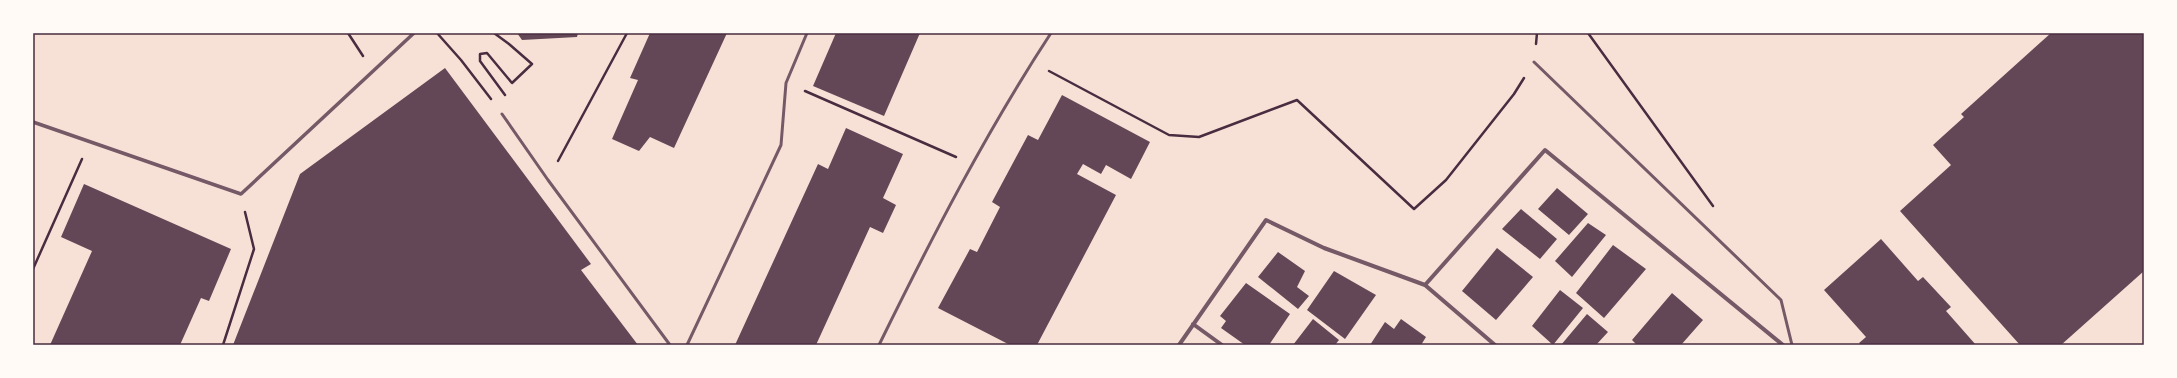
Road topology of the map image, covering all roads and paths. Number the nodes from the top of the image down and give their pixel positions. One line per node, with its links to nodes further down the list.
1 (348, 33): 11 (path)
2 (414, 33): 11 (street)
3 (437, 33): 15 (path)
4 (494, 33): 14 (path)
5 (627, 33): 19 (path)
6 (807, 33): 12 (lane)
7 (1051, 33): 9 (lane)
8 (1588, 33): 21 (path)
9 (1032, 62): 13 (path); 18 (lane)
10 (1534, 62): 33 (lane)
11 (372, 72): 20 (street)
12 (786, 83): 18 (path); 27 (lane)
13 (1514, 94)
14 (507, 98)
15 (502, 114): 19 (lane)
16 (33, 122): 17 (street)
17 (89, 142): 20 (street); 22 (path)
18 (973, 165): 28 (lane)
19 (548, 180): 26 (lane)
20 (241, 194): 25 (path)
21 (1717, 211)
22 (33, 269)
23 (1425, 285): 24 (street); 31 (street); 32 (street)
24 (1194, 324): 29 (street); 30 (street)
25 (223, 345)
26 (670, 345)
27 (687, 345)
28 (879, 345)
29 (1179, 345)
30 (1222, 345)
31 (1495, 345)
32 (1783, 345)
33 (1792, 345)

